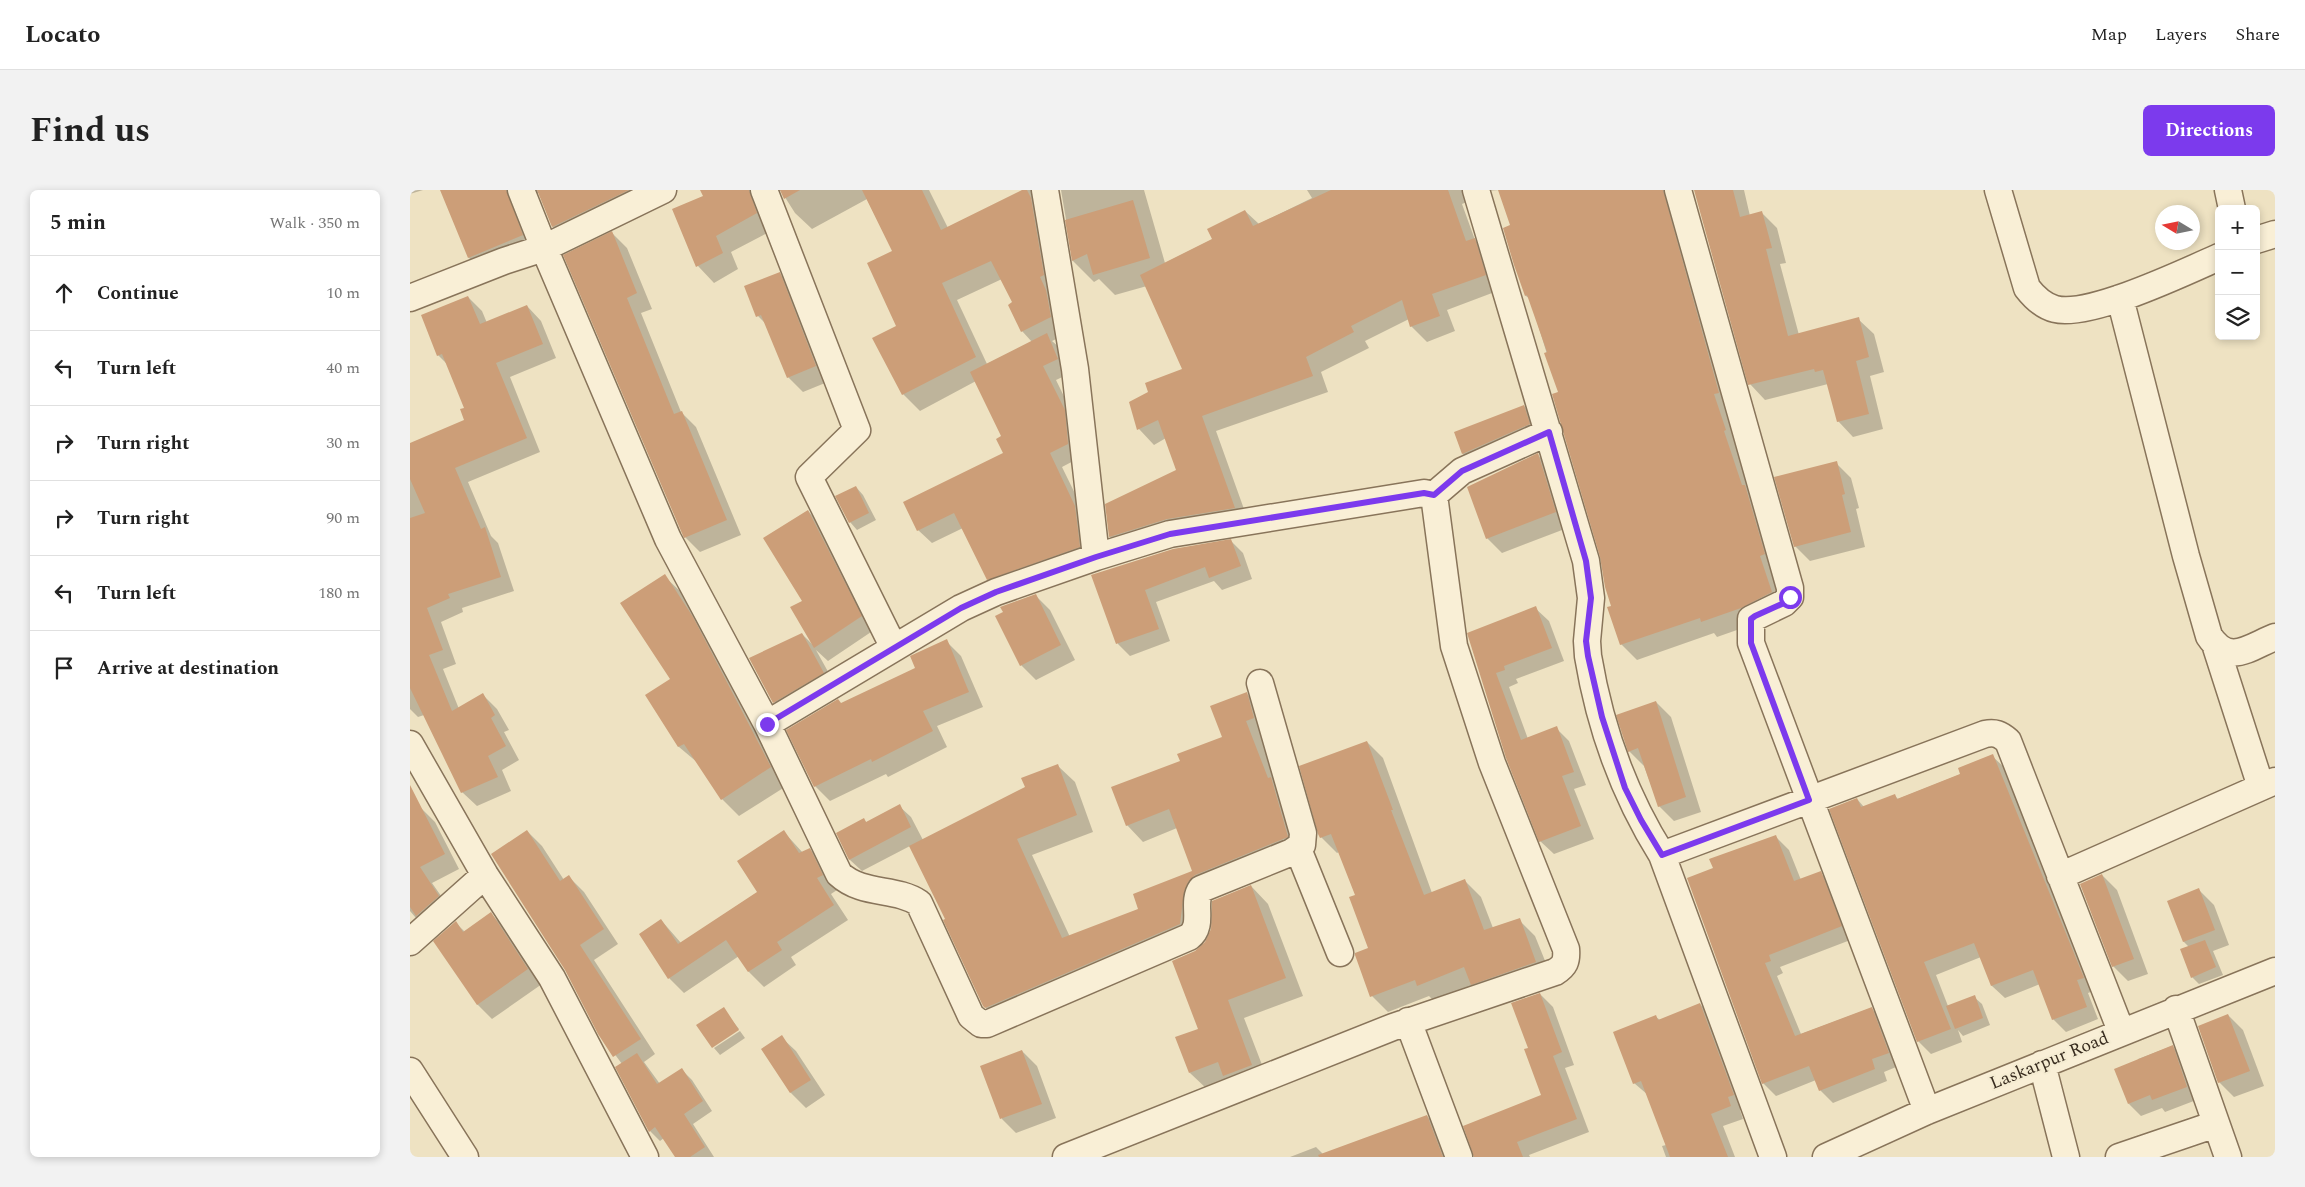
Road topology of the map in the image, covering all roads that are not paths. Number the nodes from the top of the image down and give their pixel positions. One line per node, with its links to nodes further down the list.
1 (522, 190): 12 (street)
2 (663, 190): 12 (street)
3 (764, 190): 21 (street)
4 (1045, 190): 18 (street)
5 (1476, 190): 16 (street)
6 (1678, 190): 26 (street)
7 (1998, 190): 15 (street)
8 (2228, 190): 9 (street)
9 (2231, 205)
10 (2275, 234): 11 (street)
11 (2260, 239)
12 (544, 248): 14 (street); 23 (street)
13 (2215, 259): 15 (street)
14 (410, 298)
15 (2120, 298): 20 (street)
16 (1549, 432): 17 (street); 28 (street)
17 (1434, 495): 18 (street); 35 (street)
18 (1096, 557): 21 (street)
19 (2275, 637): 20 (street)
20 (2216, 647): 25 (street)
21 (894, 648): 23 (street)
22 (1260, 683): 27 (street)
23 (767, 724): 27 (street)
24 (410, 744): 29 (street)
25 (2268, 784): 30 (street)
26 (1809, 800): 28 (street); 30 (street); 39 (street)
27 (1298, 849): 32 (street)
28 (1662, 855): 45 (street)
29 (485, 875): 31 (street); 42 (street)
30 (2060, 876): 36 (street)
31 (410, 942)
32 (1340, 953)
33 (2275, 971): 34 (street, Laskarpur Road)
34 (2176, 1010): 36 (street, Laskarpur Road); 40 (street)
35 (1408, 1021): 43 (street); 44 (street)
36 (2121, 1031): 37 (street, Laskarpur Road)
37 (2042, 1064): 39 (street, Laskarpur Road); 47 (street)
38 (410, 1071): 41 (street)
39 (1927, 1110): 46 (street, Laskarpur Road)
40 (2216, 1124): 48 (street); 49 (street)
41 (465, 1157)
42 (645, 1157)
43 (1066, 1157)
44 (1459, 1157)
45 (1773, 1157)
46 (1826, 1157)
47 (2066, 1157)
48 (2119, 1157)
49 (2228, 1157)

